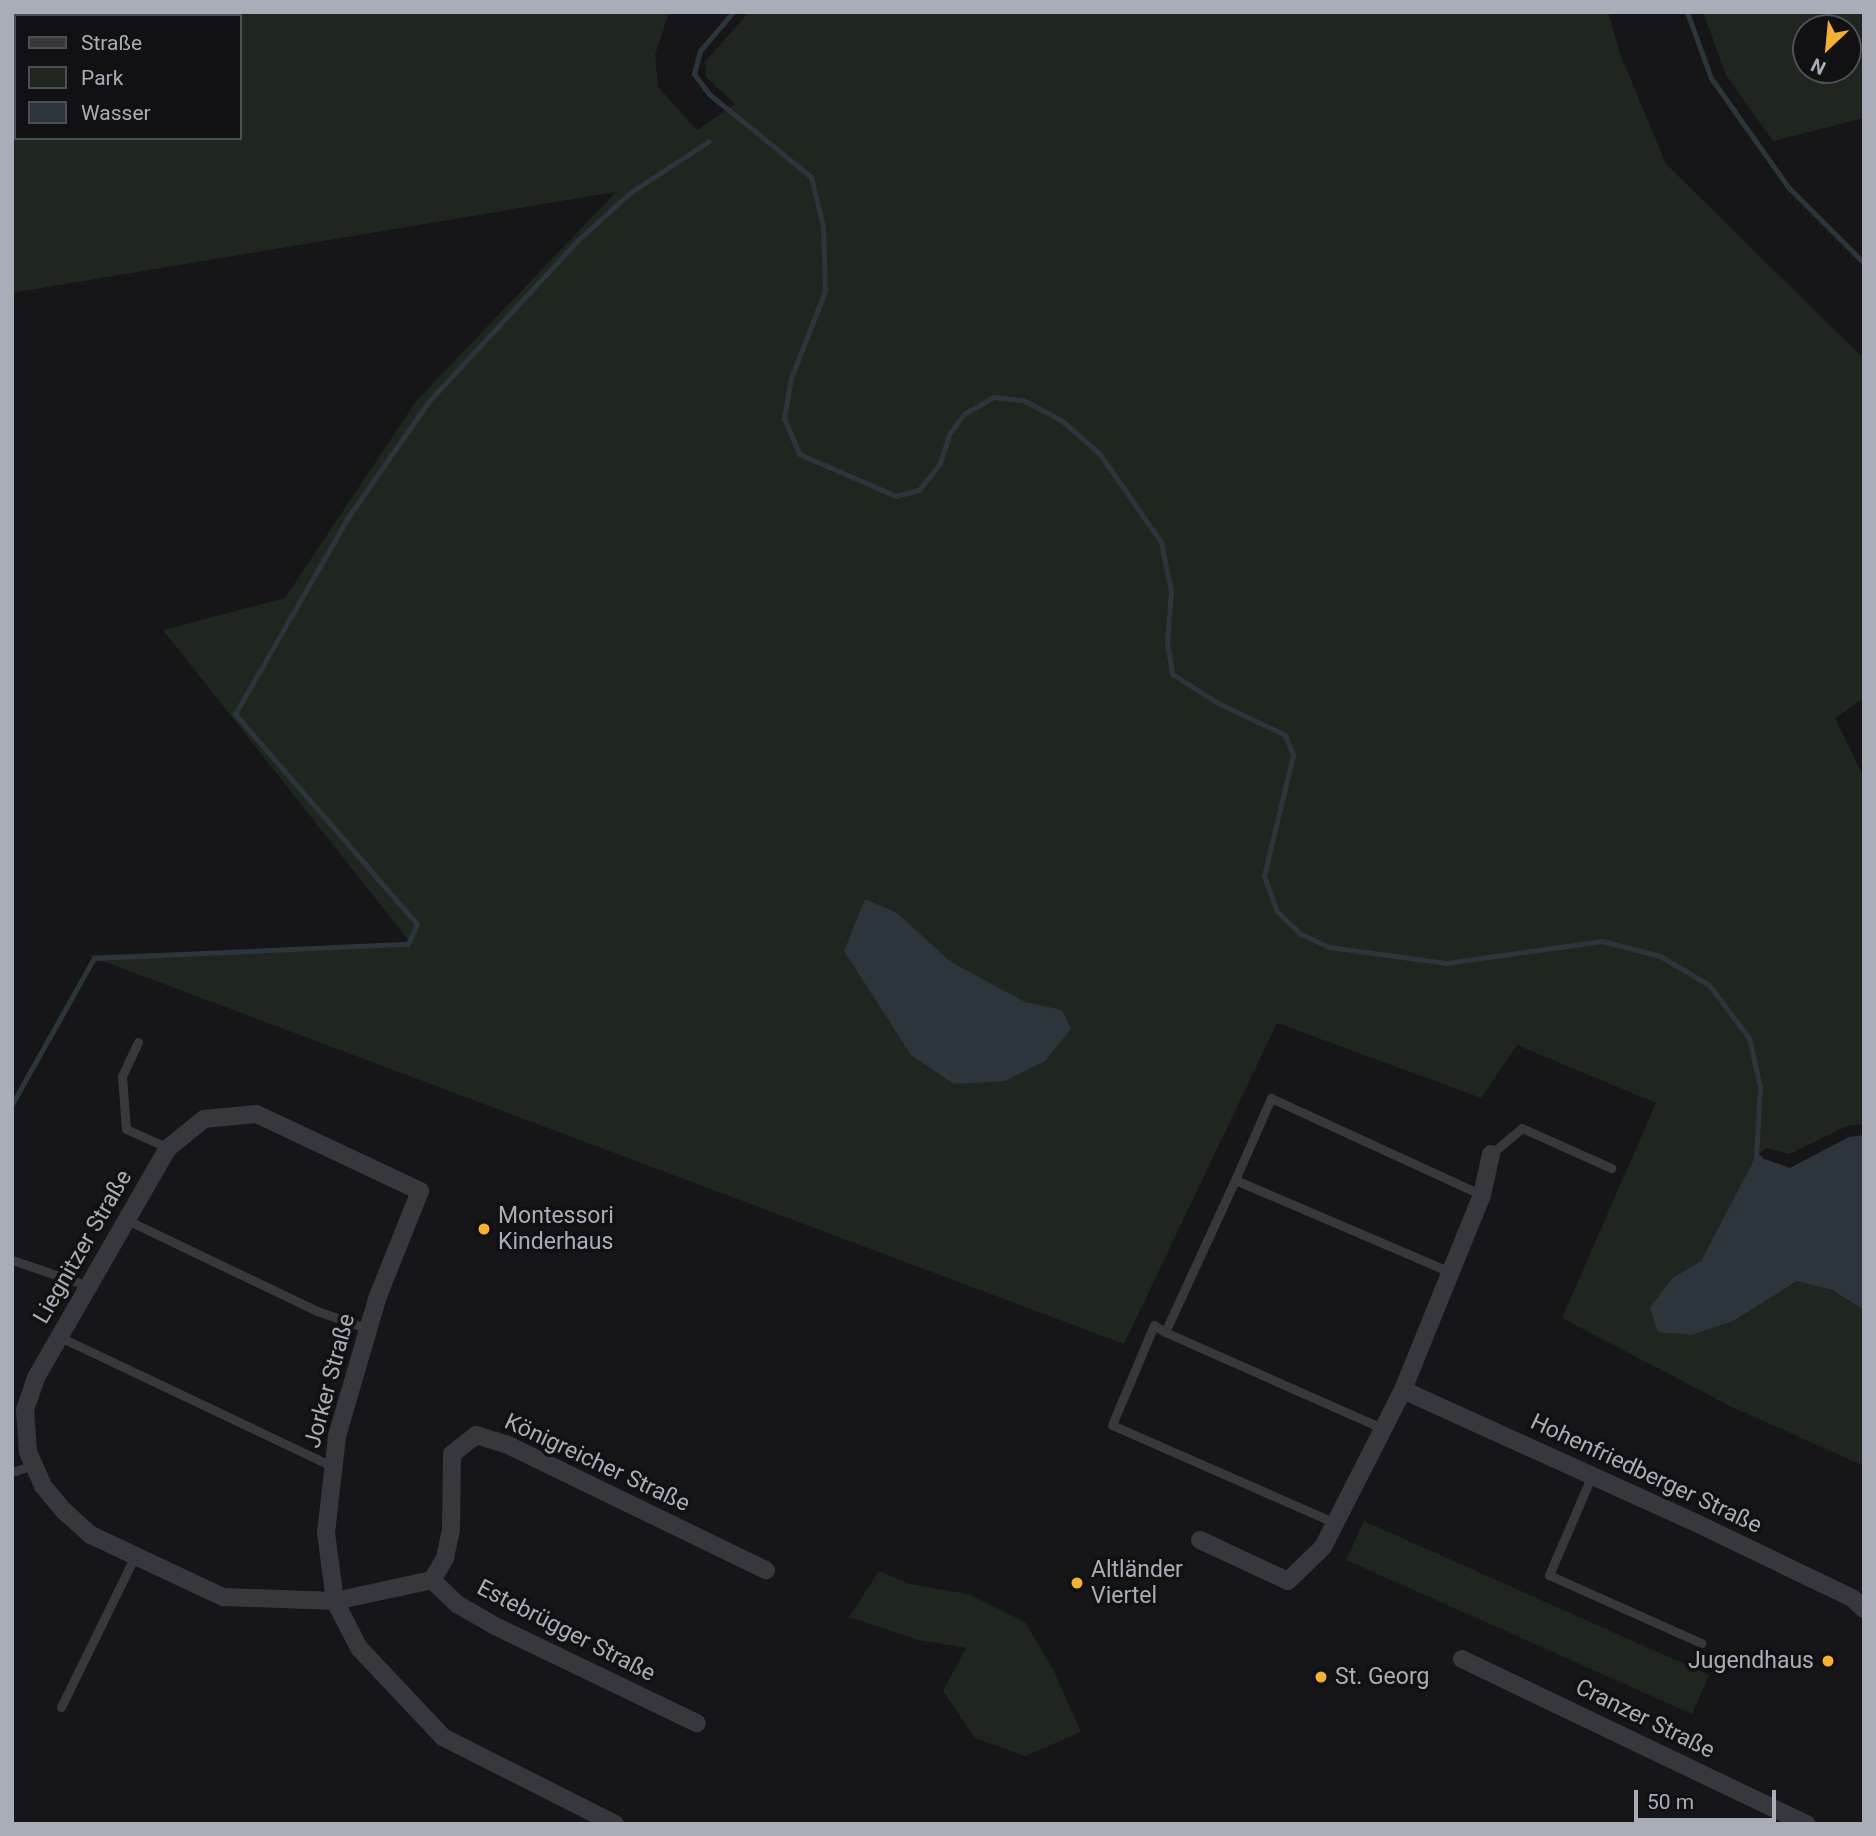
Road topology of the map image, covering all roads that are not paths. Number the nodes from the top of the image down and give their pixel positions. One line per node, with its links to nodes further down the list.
1 (138, 1042): 2 (lane)
2 (168, 1148): 6 (street, Liegnitzer Straße); 8 (street, Liegnitzer Straße)
3 (1491, 1154): 4 (lane); 7 (street)
4 (1611, 1168)
5 (1235, 1180): 7 (lane); 10 (lane); 13 (lane)
6 (420, 1191): 12 (street, Jorker Straße)
7 (1482, 1195): 10 (street)
8 (127, 1220): 11 (street, Liegnitzer Straße); 12 (lane)
9 (12, 1260): 11 (lane)
10 (1450, 1272): 15 (street)
11 (89, 1286): 14 (street, Liegnitzer Straße)
12 (369, 1329): 18 (street, Jorker Straße)
13 (1165, 1332): 16 (lane); 21 (lane)
14 (60, 1337): 17 (street, Liegnitzer Straße); 18 (lane)
15 (1403, 1390): 16 (street); 20 (street, Hohenfriedberger Straße)
16 (1384, 1429): 21 (street)
17 (33, 1465): 19 (lane); 23 (street, Liegnitzer Straße)
18 (334, 1467): 26 (street, Jorker Straße)
19 (12, 1472)
20 (1591, 1475): 27 (street, Hohenfriedberger Straße); 28 (lane)
21 (1335, 1523): 22 (street)
22 (1200, 1540)
23 (135, 1556): 26 (street, Liegnitzer Straße); 30 (lane)
24 (765, 1570): 25 (street, Königreicher Straße)
25 (432, 1580): 26 (street); 31 (street, Estebrügger Straße)
26 (335, 1601): 32 (street, Jorker Straße)
27 (1864, 1609)
28 (1701, 1643)
29 (1462, 1659): 33 (street, Cranzer Straße)
30 (61, 1707)
31 (697, 1723)
32 (615, 1824)
33 (1807, 1824)

